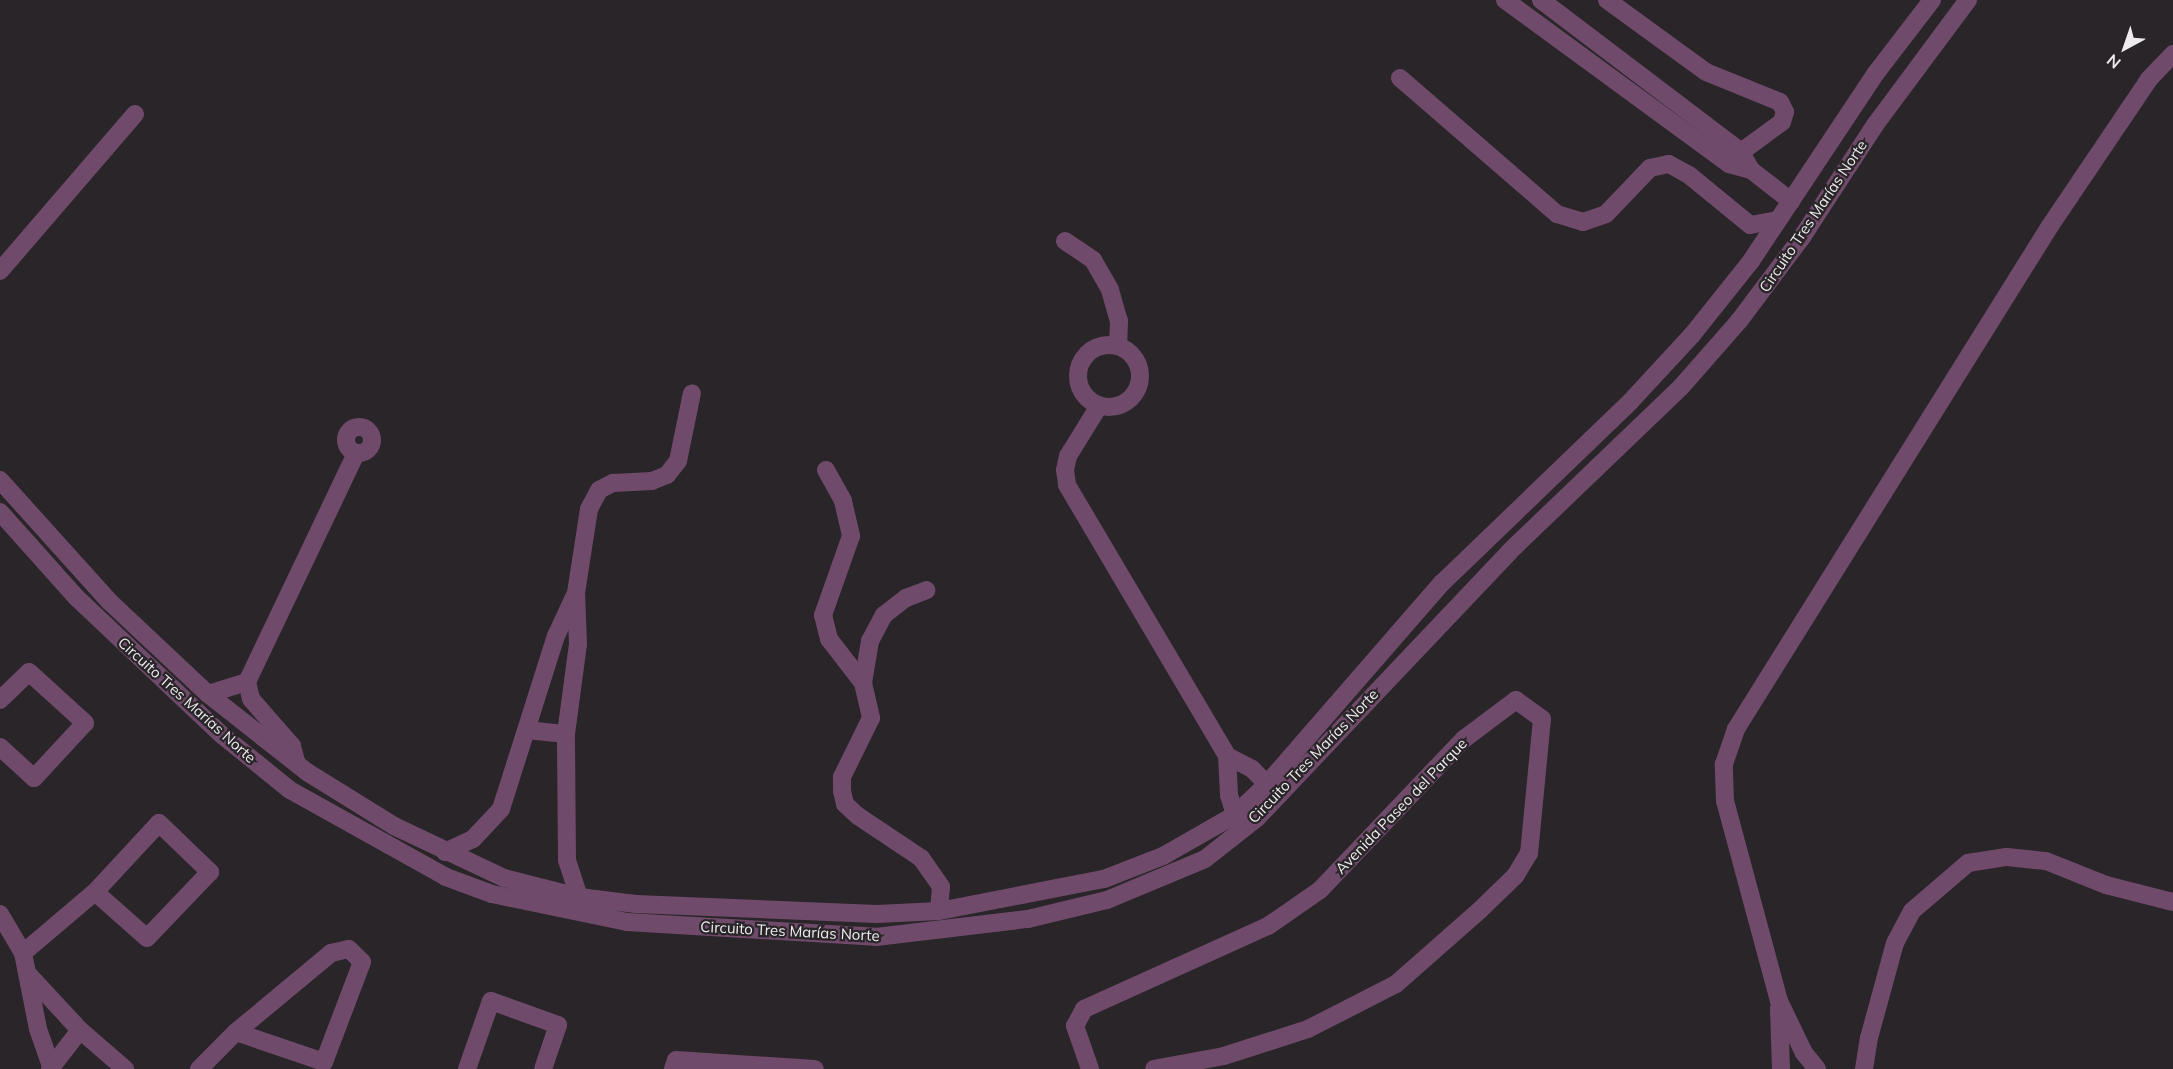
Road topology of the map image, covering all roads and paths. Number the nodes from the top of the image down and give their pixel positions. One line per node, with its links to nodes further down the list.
1 (1506, 0): 10 (street)
2 (1541, 0): 9 (street)
3 (1607, 0): 9 (street)
4 (1932, 0): 11 (street, Circuito Tres Marías Norte)
5 (1968, 0): 45 (street, Circuito Tres Marías Norte)
6 (2173, 54): 48 (street)
7 (1400, 78): 13 (street)
8 (135, 114): 16 (street)
9 (1742, 152): 10 (street)
10 (1751, 170): 11 (street)
11 (1791, 201): 12 (street, Circuito Tres Marías Norte)
12 (1778, 220): 13 (street); 15 (street, Circuito Tres Marías Norte)
13 (1750, 225): 15 (street)
14 (1065, 241): 17 (street)
15 (1751, 261): 35 (street, Circuito Tres Marías Norte)
16 (0, 271)
17 (1118, 345): 19 (street); 19 (street)
18 (692, 393): 25 (street)
19 (1099, 406): 33 (street)
20 (356, 453): 26 (street)
21 (826, 470): 27 (street)
22 (0, 480): 28 (street, Circuito Tres Marías Norte)
23 (0, 512): 36 (street, Circuito Tres Marías Norte)
24 (927, 590): 27 (street)
25 (576, 593): 30 (street); 31 (street)
26 (247, 682): 28 (street); 34 (street)
27 (863, 682): 42 (street)
28 (208, 694): 34 (street, Circuito Tres Marías Norte)
29 (0, 700): 32 (street)
30 (527, 730): 31 (street); 38 (street)
31 (566, 734): 40 (street)
32 (2, 752)
33 (1227, 756): 35 (street); 37 (street)
34 (302, 768): 36 (street); 38 (street, Circuito Tres Marías Norte)
35 (1267, 784): 37 (street, Circuito Tres Marías Norte)
36 (290, 790): 45 (street, Circuito Tres Marías Norte)
37 (1235, 815): 42 (street, Circuito Tres Marías Norte)
38 (445, 852): 40 (street, Circuito Tres Marías Norte)
39 (96, 892): 39 (street); 46 (street)
40 (579, 897): 44 (street, Circuito Tres Marías Norte)
41 (2173, 902): 64 (street)
42 (939, 911): 44 (street, Circuito Tres Marías Norte)
43 (0, 914): 46 (street)
44 (877, 914): 45 (street)
45 (876, 937)
46 (23, 953): 47 (street)
47 (29, 975): 49 (street); 52 (street)
48 (1779, 1001): 62 (street); 63 (street)
49 (80, 1030): 52 (street); 53 (street)
50 (236, 1032): 50 (street); 54 (street)
51 (1224, 1056): 59 (street, Avenida Paseo del Parque); 60 (street, Avenida Paseo del Parque); 61 (street, Avenida Paseo del Parque)
52 (51, 1068)
53 (125, 1069)
54 (199, 1069)
55 (467, 1069): 56 (street)
56 (543, 1069)
57 (673, 1069): 58 (street)
58 (815, 1069)
59 (1090, 1069)
60 (1154, 1069)
61 (1205, 1069)
62 (1781, 1069)
63 (1817, 1069)
64 (1864, 1069)

